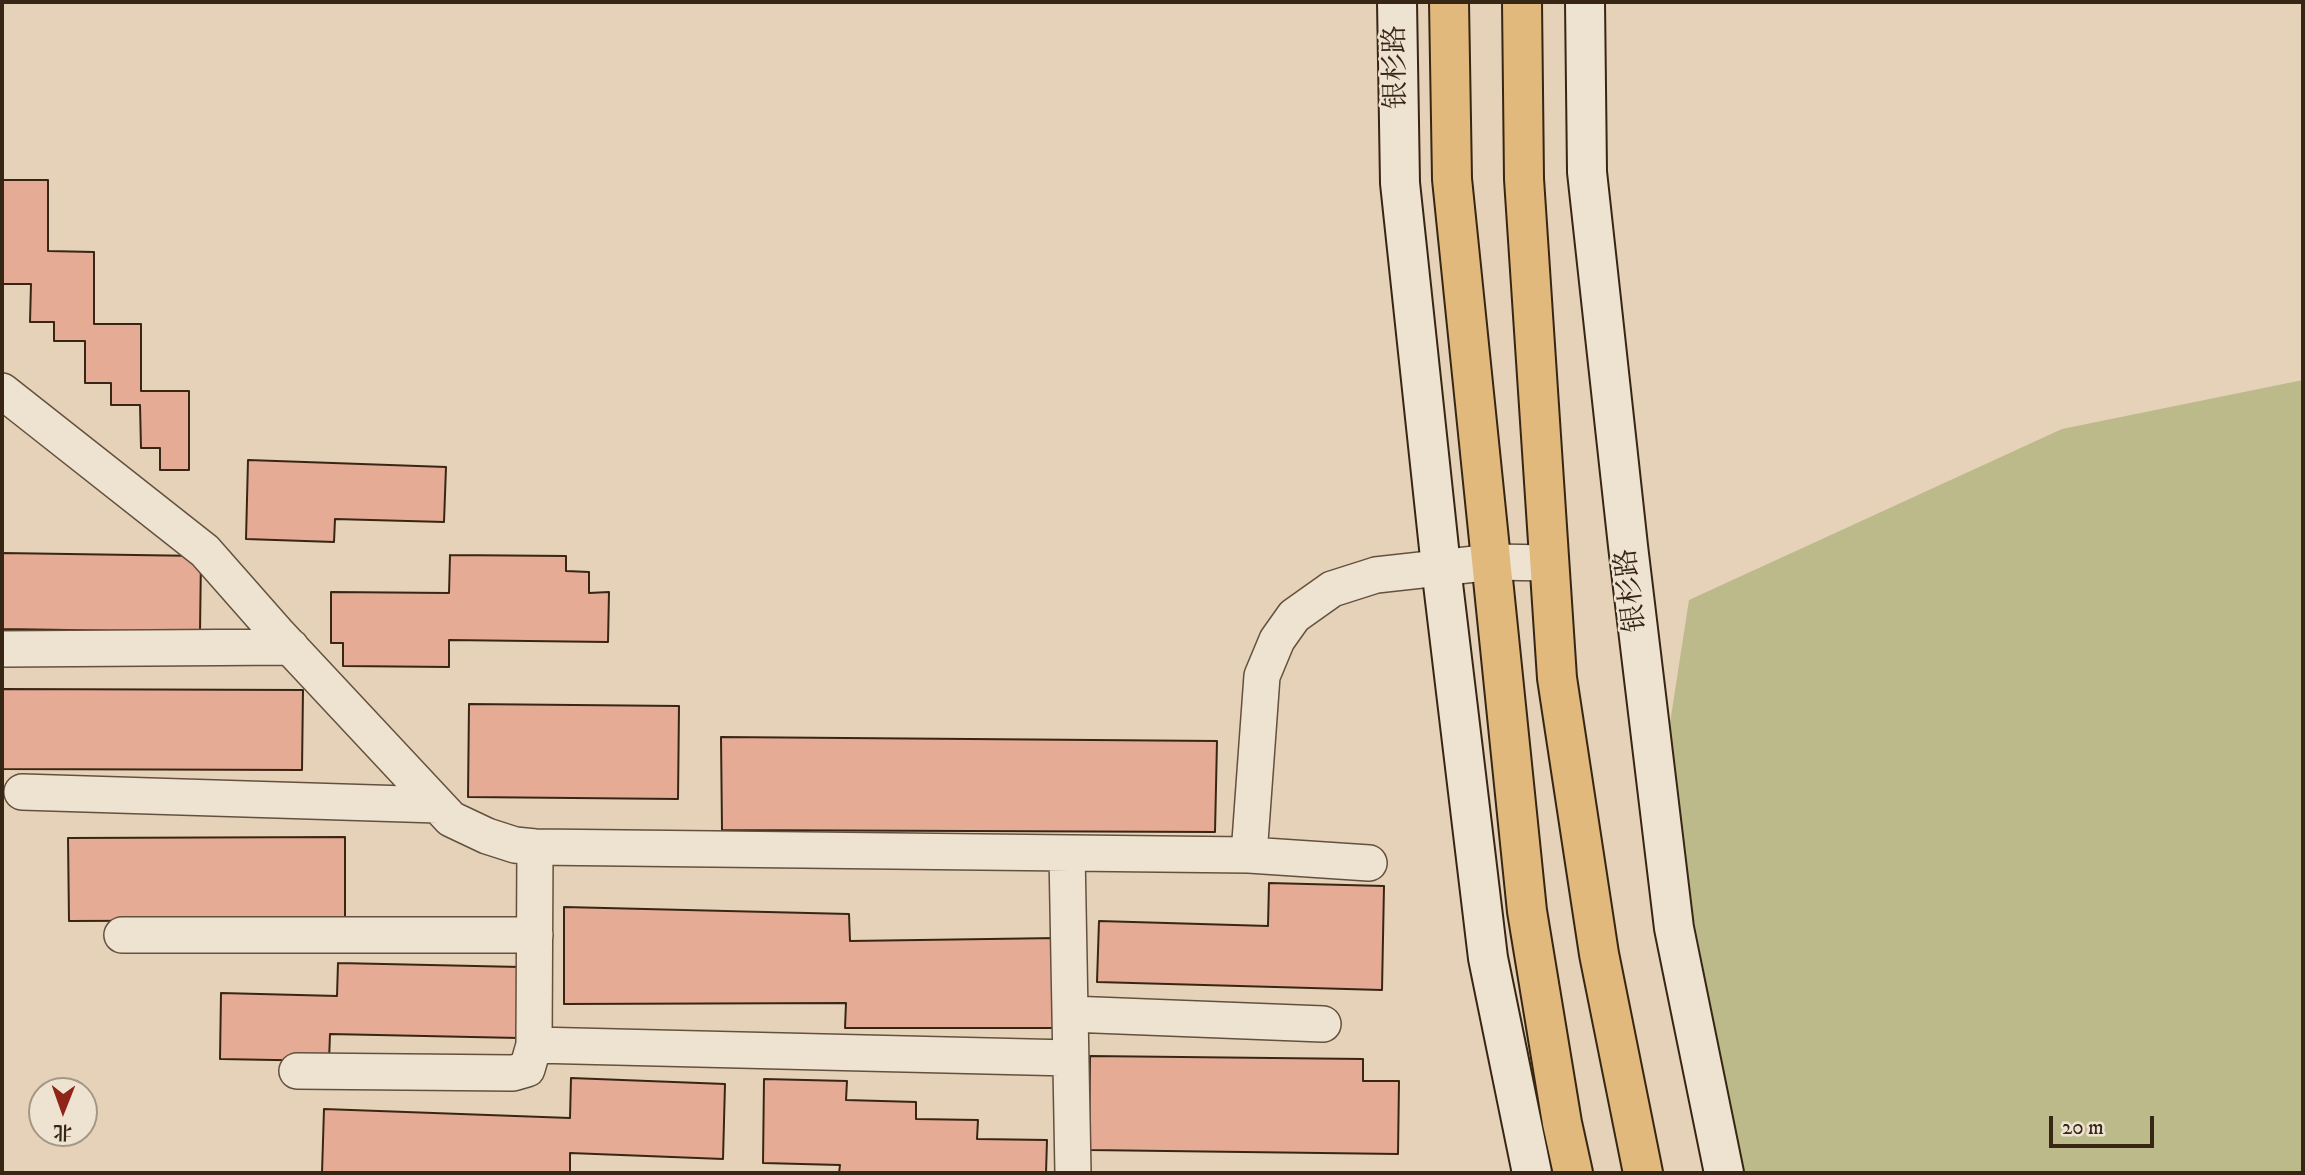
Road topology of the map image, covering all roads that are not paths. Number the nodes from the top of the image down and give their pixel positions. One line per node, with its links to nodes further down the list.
1 (1398, 2): 8 (street, 银杉路)
2 (1449, 2): 6 (main road, 银杉路)
3 (1522, 2): 7 (main road)
4 (1585, 2): 28 (street, 银杉路)
5 (2, 391): 9 (street)
6 (1493, 562): 7 (street); 8 (street); 26 (main road, 银杉路)
7 (1550, 563): 27 (main road)
8 (1441, 567): 15 (street); 25 (street, 银杉路)
9 (290, 647): 10 (street); 12 (street)
10 (2, 649)
11 (22, 792): 12 (street)
12 (438, 805): 13 (street)
13 (535, 848): 14 (street); 18 (street)
14 (1067, 853): 15 (street); 19 (street)
15 (1249, 855): 16 (street)
16 (1369, 863)
17 (122, 935): 18 (street)
18 (535, 935): 21 (street)
19 (1070, 1014): 20 (street); 22 (street)
20 (1323, 1024)
21 (534, 1045): 22 (street); 23 (street)
22 (1070, 1058): 24 (street)
23 (297, 1071)
24 (1073, 1173)
25 (1532, 1173)
26 (1573, 1173)
27 (1643, 1173)
28 (1724, 1173)

